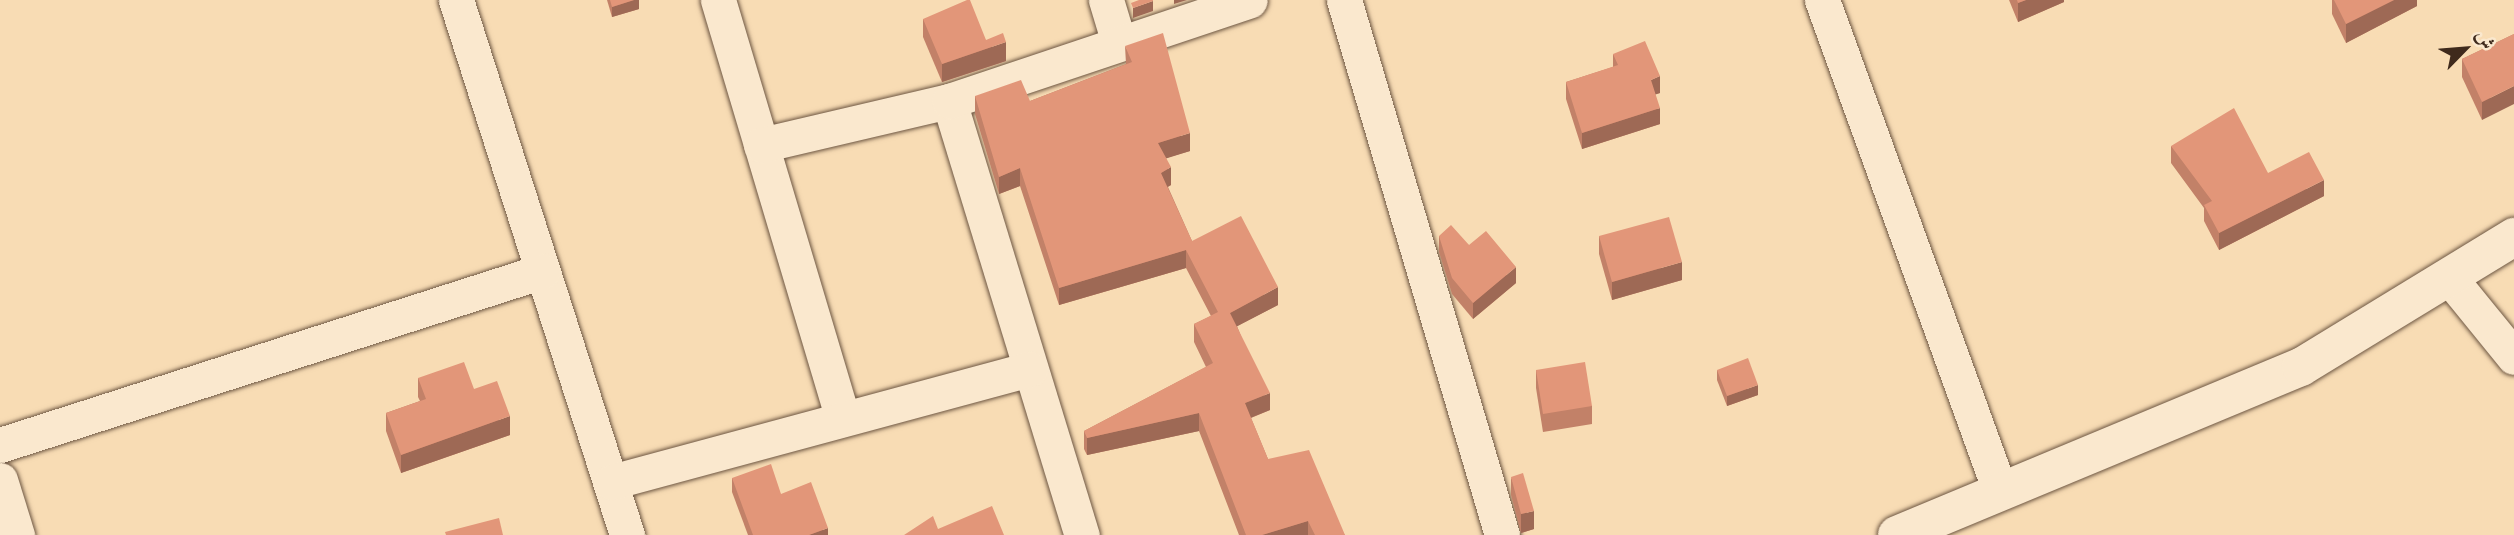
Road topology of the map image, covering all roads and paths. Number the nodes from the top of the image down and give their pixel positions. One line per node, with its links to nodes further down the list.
1 (456, 0): 11 (street)
2 (718, 0): 9 (street)
3 (1106, 0): 7 (street)
4 (1250, 0): 7 (street)
5 (1344, 0): 23 (street)
6 (1822, 0): 19 (street)
7 (1119, 43): 8 (street)
8 (949, 101): 9 (street); 14 (street)
9 (761, 145): 15 (street)
10 (2514, 237): 12 (street)
11 (543, 271): 16 (street); 18 (street)
12 (2449, 277): 13 (street); 19 (street)
13 (2514, 357)
14 (1031, 369): 15 (street); 22 (street)
15 (843, 419): 18 (street)
16 (0, 445)
17 (0, 480): 20 (street)
18 (611, 482): 21 (street)
19 (2000, 491): 24 (street)
20 (17, 535)
21 (628, 535)
22 (1082, 535)
23 (1502, 535)
24 (1897, 535)

